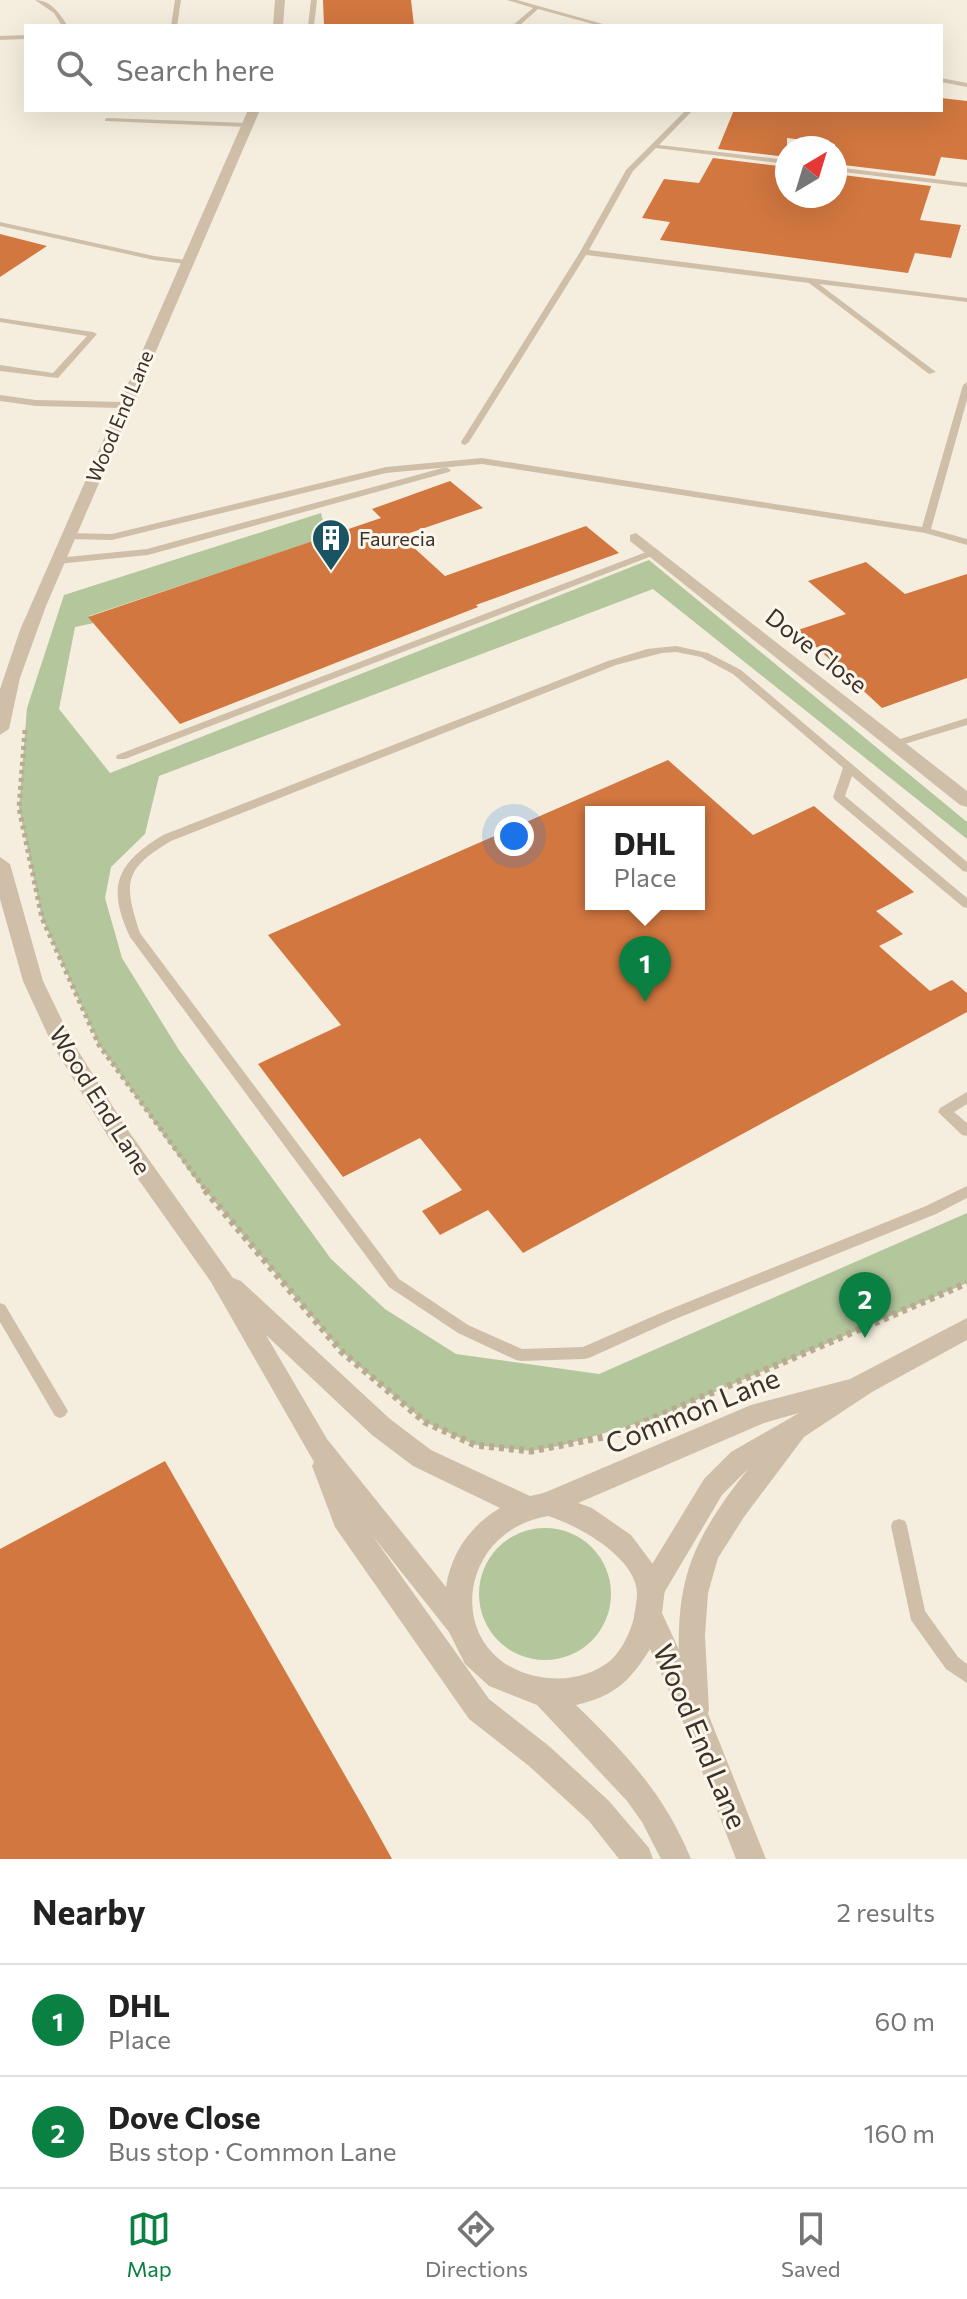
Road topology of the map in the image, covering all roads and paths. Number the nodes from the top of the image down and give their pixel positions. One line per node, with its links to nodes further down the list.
1 (38, 0): 7 (lane)
2 (178, 0): 8 (lane)
3 (280, 0): 9 (street)
4 (314, 0): 10 (lane)
5 (510, 0): 6 (lane)
6 (535, 9): 11 (lane); 12 (lane)
7 (64, 24)
8 (174, 24)
9 (278, 24)
10 (311, 24)
11 (517, 24)
12 (599, 24)
13 (24, 37): 14 (lane)
14 (0, 38)
15 (943, 80): 16 (lane)
16 (967, 85)
17 (253, 112): 20 (street, Wood End Lane)
18 (688, 112): 21 (lane)
19 (107, 120): 20 (lane)
20 (247, 125): 27 (street, Wood End Lane)
21 (653, 146): 22 (lane); 26 (lane)
22 (775, 161)
23 (847, 170): 24 (lane)
24 (967, 185)
25 (0, 224): 27 (lane)
26 (584, 252): 28 (lane); 36 (lane)
27 (186, 262): 35 (street, Wood End Lane)
28 (810, 281): 29 (lane); 32 (lane)
29 (967, 300)
30 (0, 320): 31 (lane)
31 (0, 368)
32 (932, 372)
33 (967, 385): 40 (lane)
34 (0, 398): 35 (lane)
35 (123, 405): 41 (street, Wood End Lane)
36 (465, 442)
37 (482, 461): 38 (lane); 39 (lane); 40 (lane)
38 (222, 510): 39 (lane); 41 (lane)
39 (236, 529): 45 (lane)
40 (926, 530): 43 (lane)
41 (68, 536): 45 (street, Wood End Lane)
42 (636, 538): 44 (street, Dove Close)
43 (967, 542)
44 (654, 552): 49 (street, Dove Close); 50 (lane)
45 (57, 561): 48 (street, Wood End Lane)
46 (967, 721): 49 (lane)
47 (26, 722): 60 (path)
48 (0, 729)
49 (898, 743): 52 (street, Dove Close)
50 (121, 757)
51 (849, 768): 54 (lane); 55 (lane); 58 (lane)
52 (967, 801)
53 (0, 864): 59 (street, Wood End Lane)
54 (967, 868)
55 (967, 904)
56 (967, 1097): 57 (lane)
57 (967, 1131)
58 (967, 1192)
59 (219, 1275): 66 (street, Wood End Lane); 67 (street, Wood End Lane)
60 (967, 1283)
61 (0, 1309): 64 (lane)
62 (967, 1328): 63 (street, Common Lane)
63 (863, 1384): 65 (street, Common Lane); 67 (street, Common Lane)
64 (60, 1411)
65 (796, 1429): 69 (street, Common Lane); 73 (street)
66 (318, 1447): 70 (street, Wood End Lane); 74 (street)
67 (536, 1505): 69 (street); 70 (street)
68 (899, 1526): 71 (lane)
69 (650, 1601): 72 (street); 73 (street, Wood End Lane)
70 (457, 1622): 72 (street)
71 (967, 1675)
72 (547, 1695): 75 (street)
73 (695, 1716): 76 (street, Wood End Lane)
74 (638, 1859)
75 (676, 1859)
76 (751, 1859)

